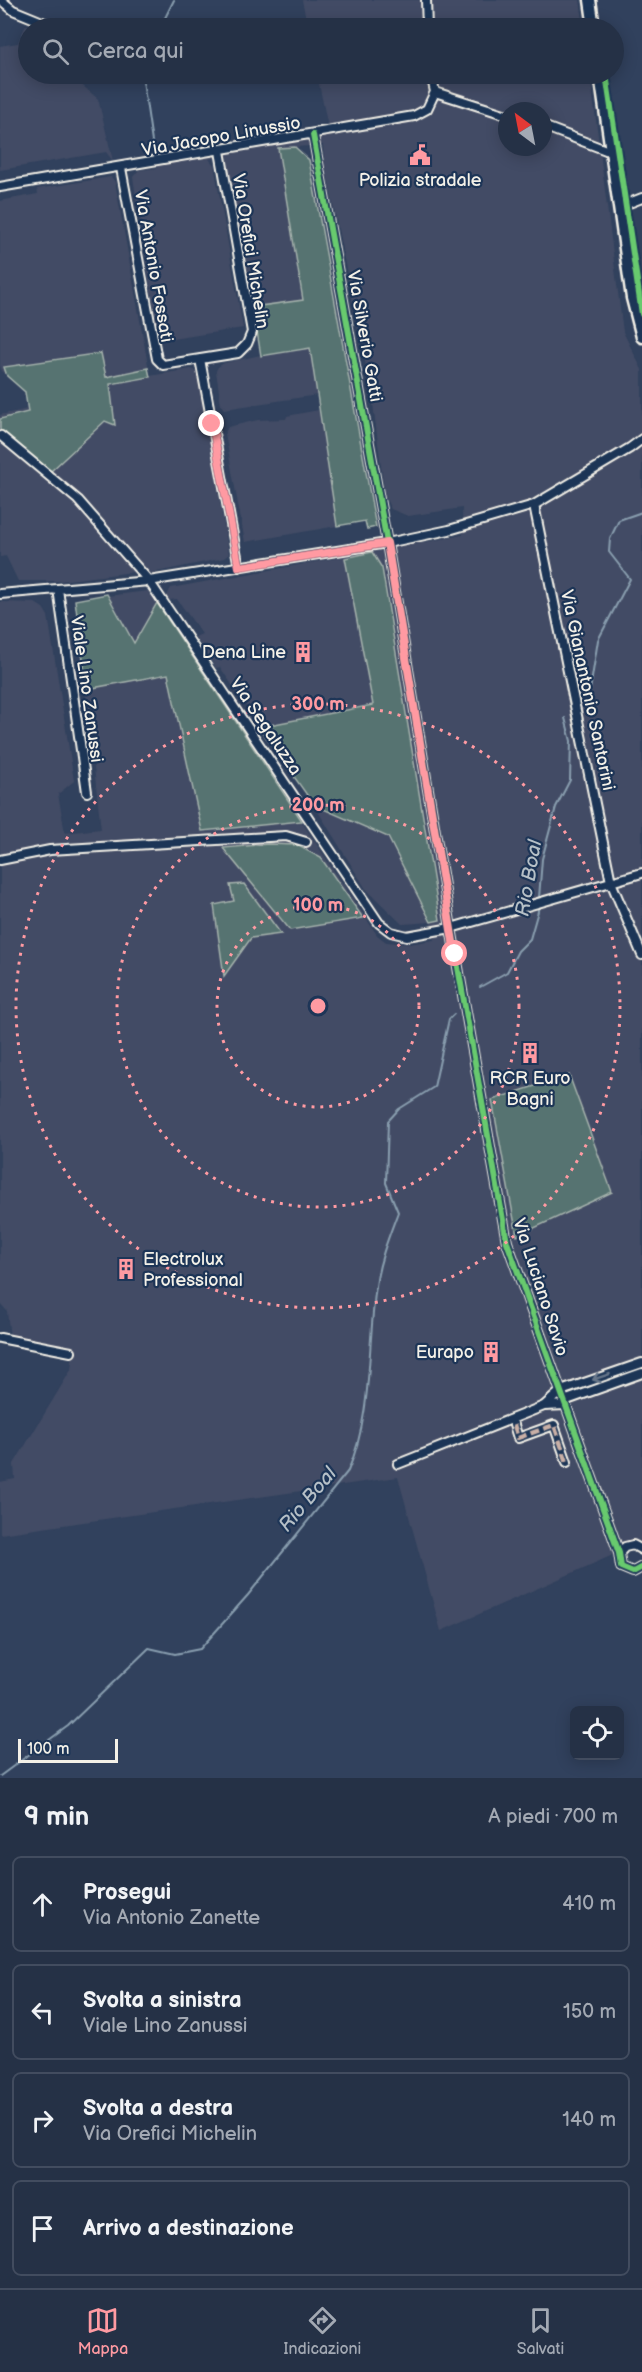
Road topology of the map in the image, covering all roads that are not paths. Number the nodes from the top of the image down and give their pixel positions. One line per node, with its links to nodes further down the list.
1 (1, 0): 4 (street)
2 (426, 0): 5 (street)
3 (590, 0): 6 (main road)
4 (32, 18)
5 (427, 18)
6 (593, 18)
7 (433, 84): 9 (street)
8 (601, 84): 14 (main road)
9 (435, 92): 10 (street); 12 (street, Via Jacopo Linussio)
10 (498, 112)
11 (552, 129): 14 (street)
12 (313, 135): 13 (street, Via Jacopo Linussio); 26 (street, Via Silverio Gatti)
13 (220, 151): 15 (street, Via Jacopo Linussio); 20 (street, Via Orefici Michelin)
14 (611, 152): 18 (main road)
15 (122, 168): 16 (street, Via Jacopo Linussio); 20 (street, Via Antonio Fossati)
16 (0, 187)
17 (642, 198): 18 (street)
18 (619, 207): 19 (main road)
19 (642, 337)
20 (200, 359): 27 (street)
21 (1, 436): 28 (street, Via Segaluzza)
22 (642, 439): 24 (street)
23 (642, 445): 24 (street)
24 (630, 448): 25 (street)
25 (534, 505): 26 (street); 35 (street, Via Gianantonio Santorini)
26 (387, 543): 27 (street); 36 (street, Via Silverio Gatti)
27 (239, 567): 28 (street)
28 (149, 581): 29 (street); 36 (street, Via Segaluzza)
29 (58, 590): 30 (street); 31 (street, Viale Lino Zanussi)
30 (0, 594)
31 (87, 792)
32 (306, 842): 33 (street)
33 (0, 860)
34 (642, 873): 35 (street, Via Segaluzza)
35 (611, 882): 36 (street, Via Segaluzza); 37 (street, Via Gianantonio Santorini)
36 (451, 928): 42 (street, Via Luciano Savio)
37 (642, 955)
38 (0, 1338): 39 (street)
39 (71, 1352)
40 (642, 1363): 42 (street, one-way to 42)
41 (642, 1373): 43 (street)
42 (561, 1391): 43 (street, Via Luciano Savio); 44 (street)
43 (565, 1403): 44 (street); 49 (street, Via Luciano Savio)
44 (544, 1406): 47 (street)
45 (514, 1425): 46 (street)
46 (567, 1462)
47 (398, 1464)
48 (641, 1548): 49 (street)
49 (622, 1550): 50 (street, Via Luciano Savio)
50 (642, 1567)

